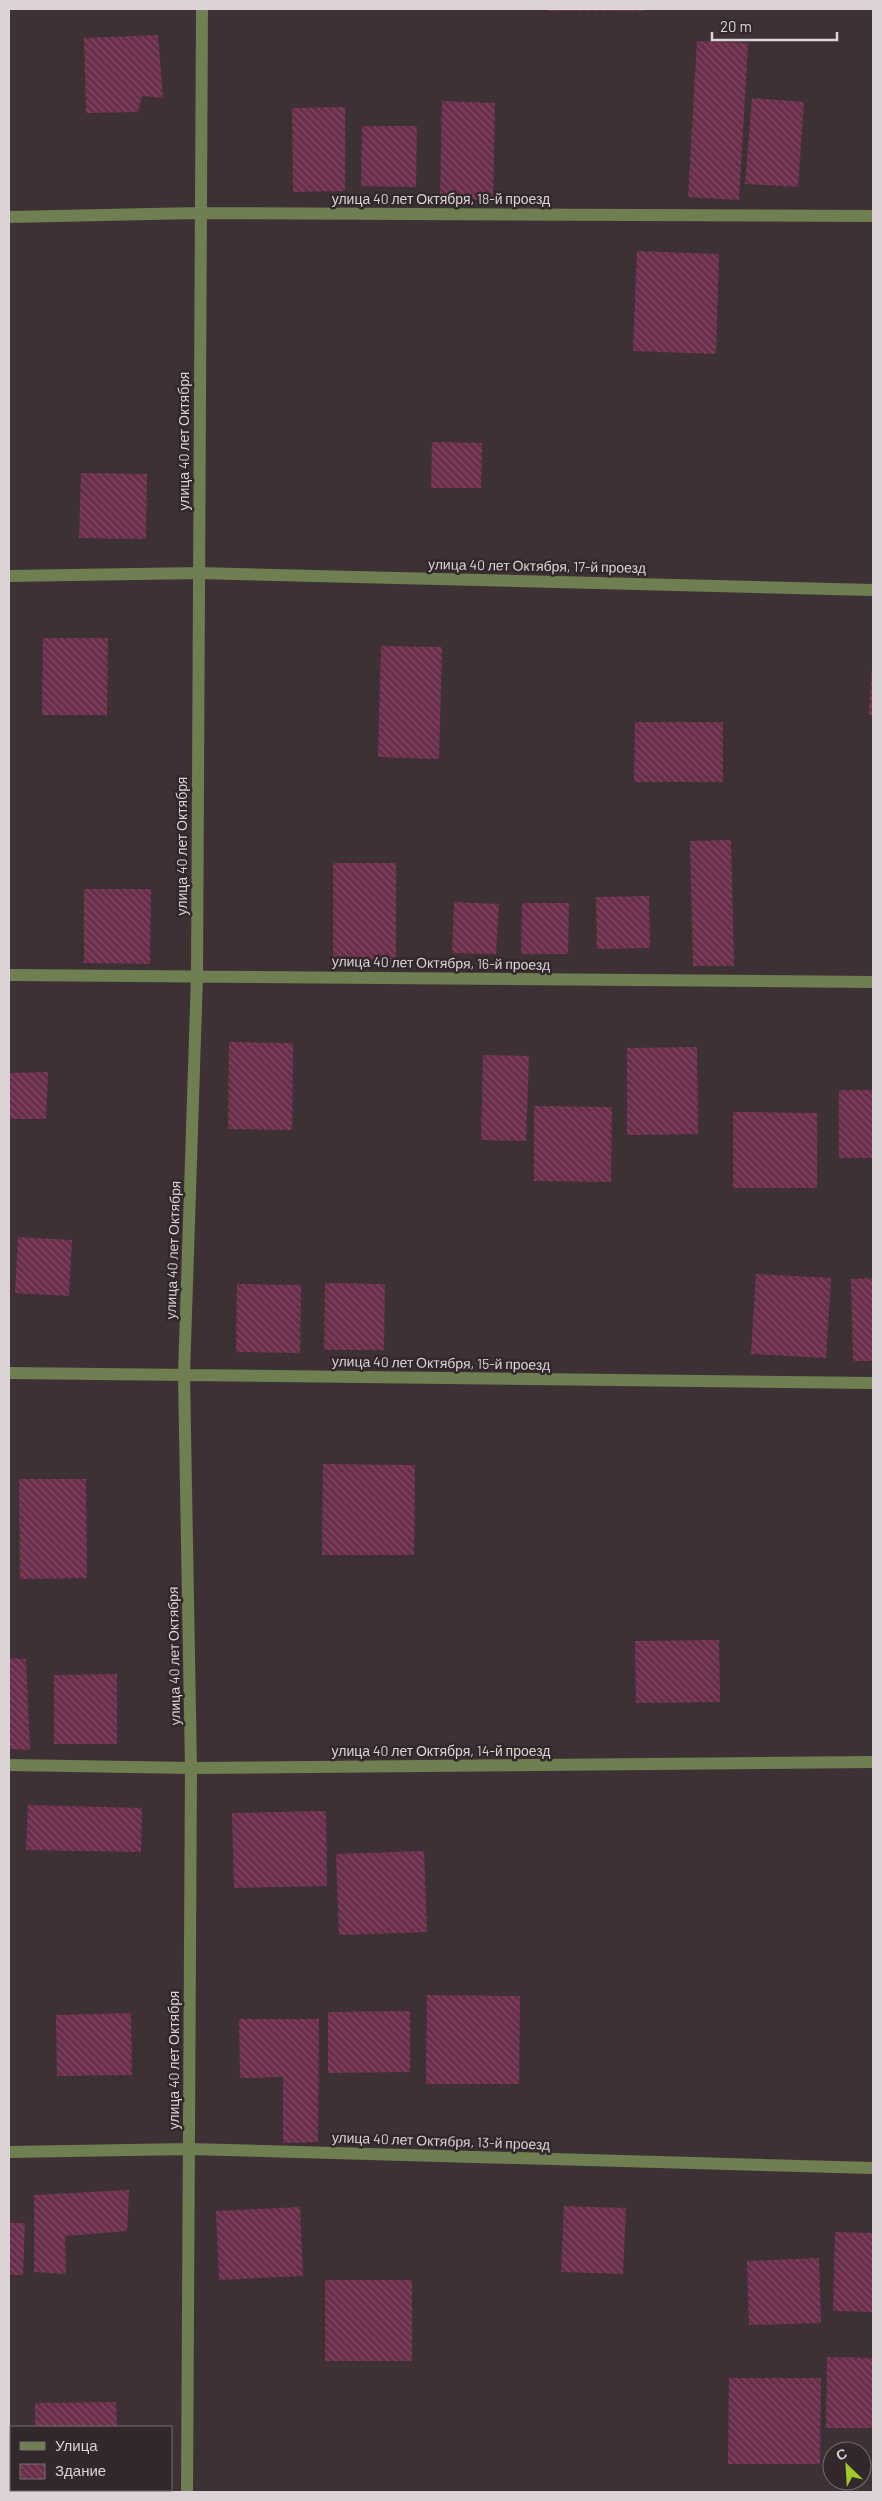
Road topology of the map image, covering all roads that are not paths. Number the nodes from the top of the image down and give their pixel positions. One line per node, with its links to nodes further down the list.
1 (202, 9): 2 (street, улица 40 лет Октября)
2 (199, 213): 3 (street, улица 40 лет Октября, 18-й проезд); 4 (street, улица 40 лет Октября, 18-й проезд); 5 (street, улица 40 лет Октября)
3 (873, 216)
4 (9, 217)
5 (199, 573): 6 (street, улица 40 лет Октября, 17-й проезд); 7 (street, улица 40 лет Октября, 17-й проезд); 9 (street, улица 40 лет Октября)
6 (9, 576)
7 (873, 590)
8 (9, 975): 9 (street, улица 40 лет Октября, 16-й проезд)
9 (197, 976): 10 (street, улица 40 лет Октября, 16-й проезд); 12 (street, улица 40 лет Октября)
10 (873, 982)
11 (9, 1373): 12 (street, улица 40 лет Октября, 15-й проезд)
12 (184, 1375): 13 (street, улица 40 лет Октября, 15-й проезд); 16 (street, улица 40 лет Октября)
13 (873, 1383)
14 (873, 1762): 16 (street, улица 40 лет Октября, 14-й проезд)
15 (9, 1765): 16 (street, улица 40 лет Октября, 14-й проезд)
16 (191, 1768): 17 (street, улица 40 лет Октября)
17 (189, 2149): 18 (street, улица 40 лет Октября, 13-й проезд); 19 (street, улица 40 лет Октября, 13-й проезд); 20 (street, улица 40 лет Октября)
18 (9, 2152)
19 (873, 2168)
20 (187, 2492)

